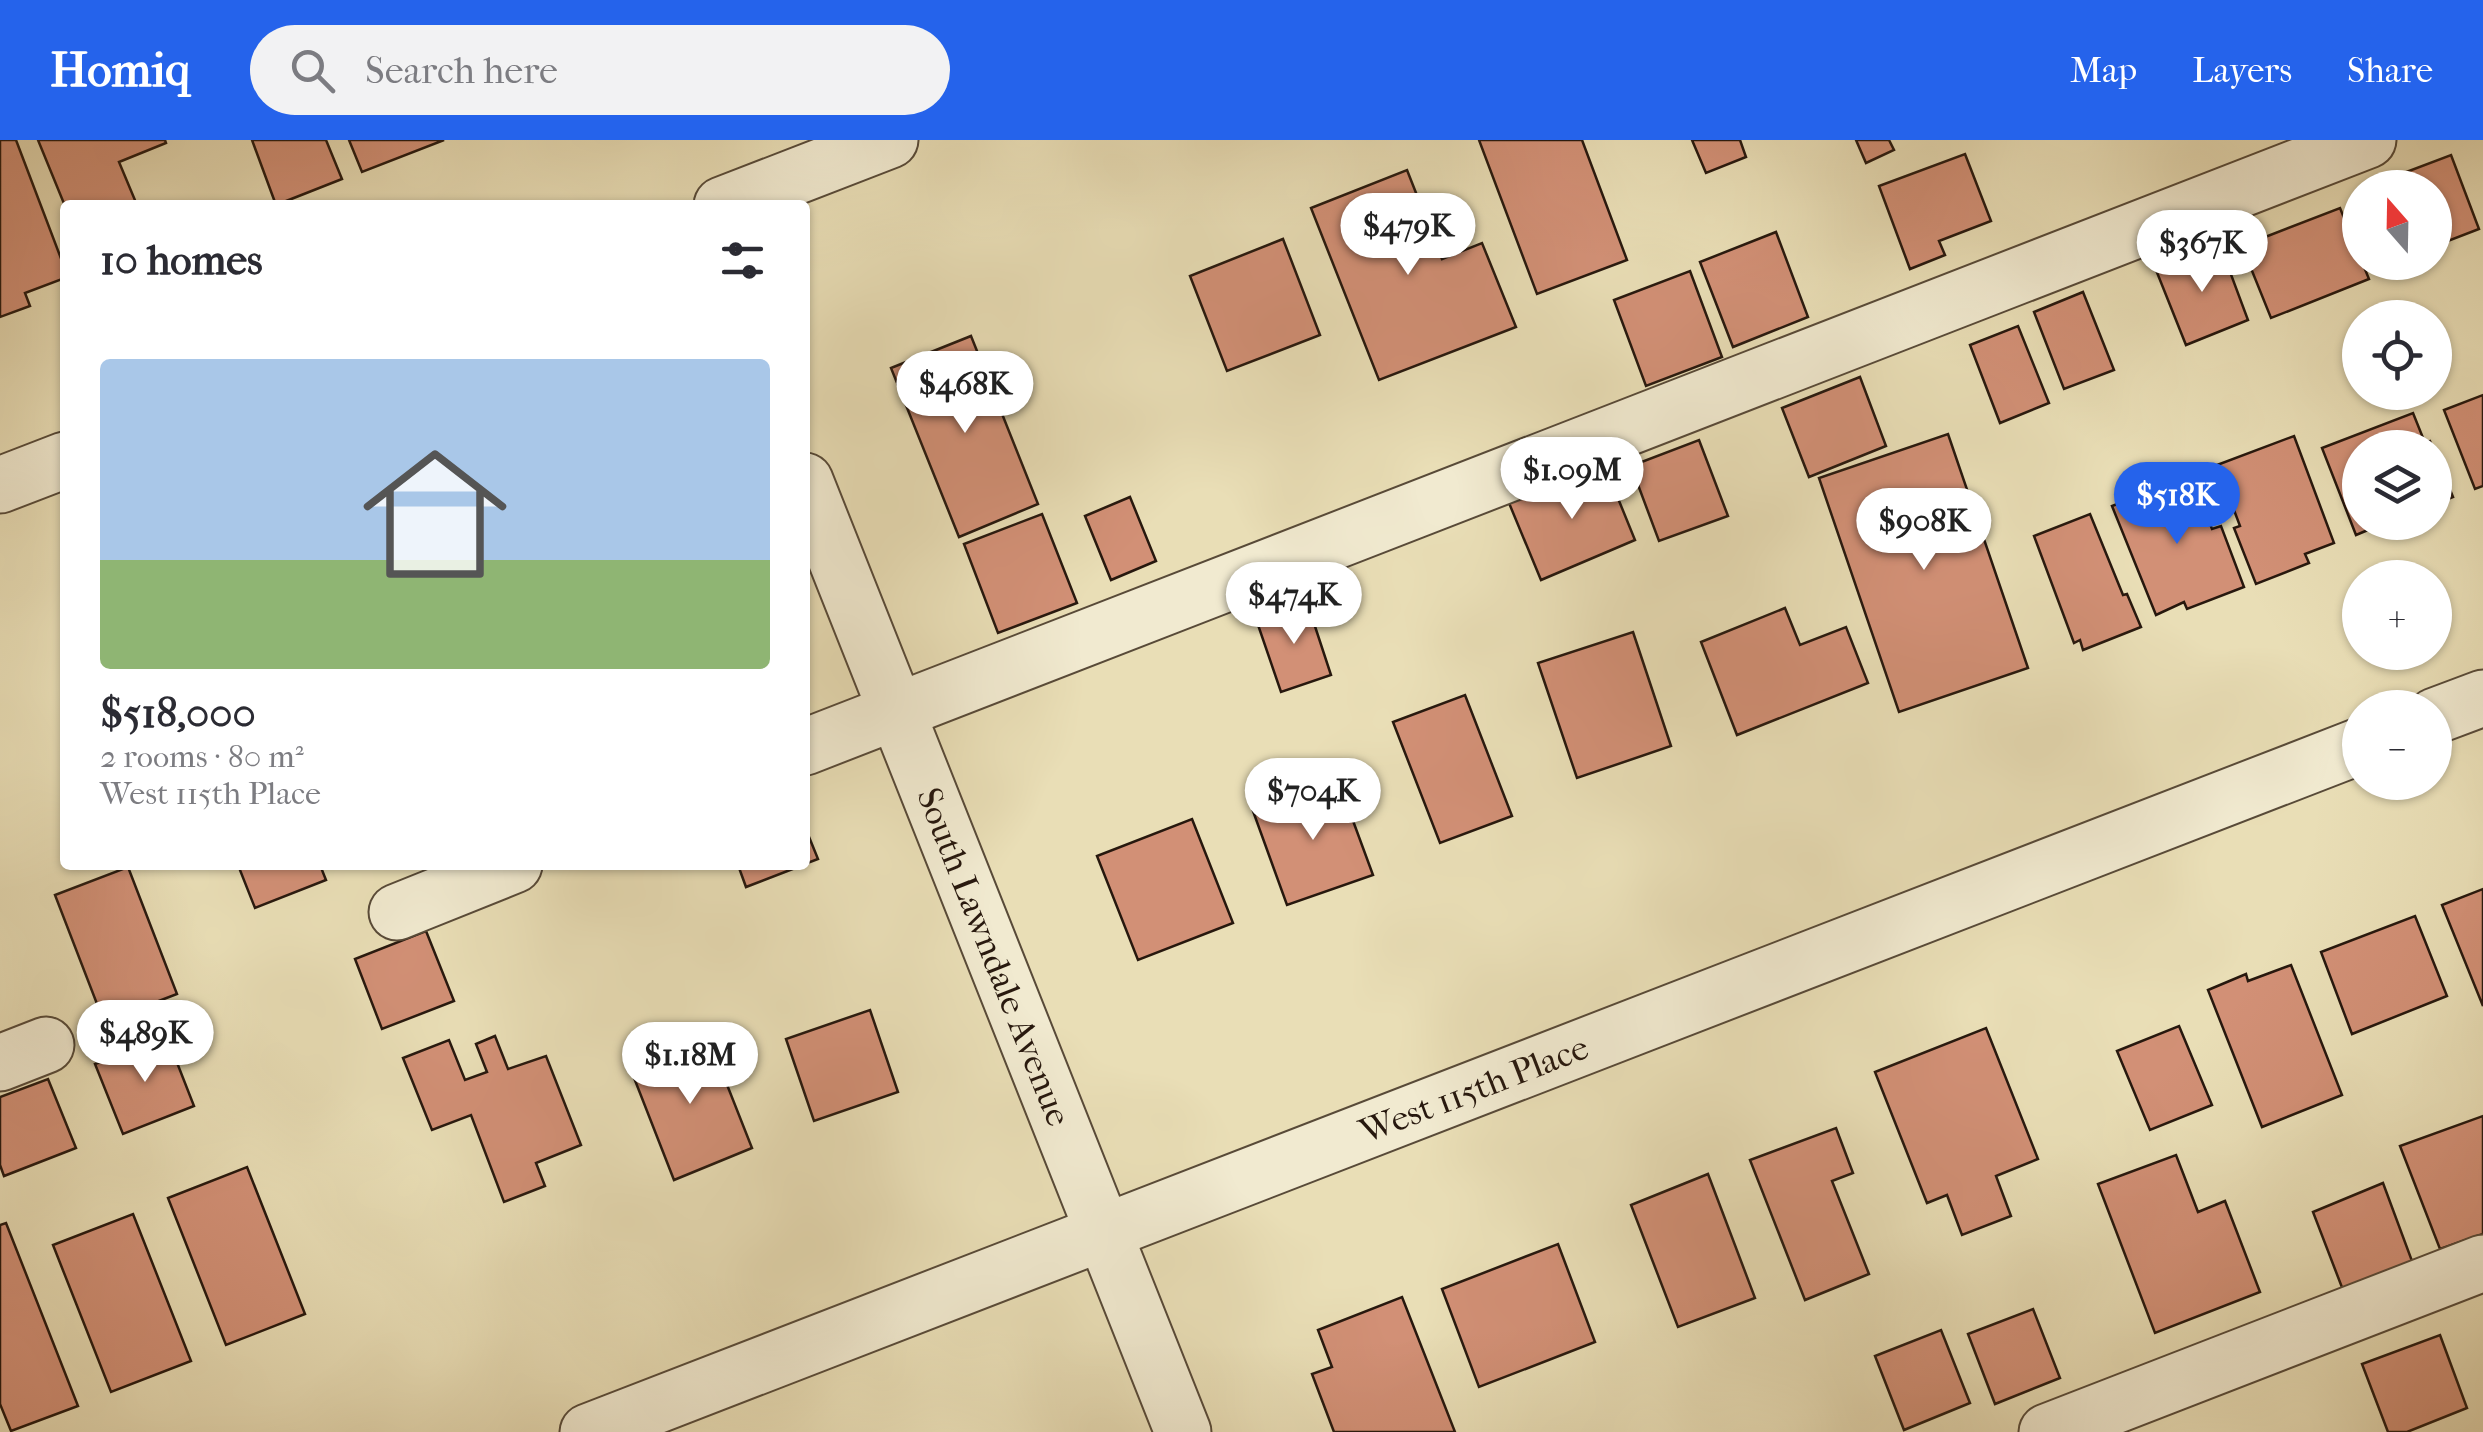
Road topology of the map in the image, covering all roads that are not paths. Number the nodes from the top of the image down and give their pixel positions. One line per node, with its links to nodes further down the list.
1 (890, 140): 3 (street)
2 (2368, 140): 8 (street)
3 (735, 200)
4 (60, 462): 5 (street)
5 (0, 485)
6 (810, 494): 8 (street, South Lawndale Avenue)
7 (2483, 698): 9 (street)
8 (896, 710): 10 (street); 14 (street, South Lawndale Avenue)
9 (2452, 710)
10 (810, 745)
11 (2342, 753): 14 (street, West 115th Place)
12 (502, 870): 13 (street)
13 (397, 912)
14 (1105, 1232): 16 (street, West 115th Place); 17 (street, South Lawndale Avenue)
15 (2483, 1263): 18 (street)
16 (588, 1432)
17 (1183, 1432)
18 (2047, 1432)

